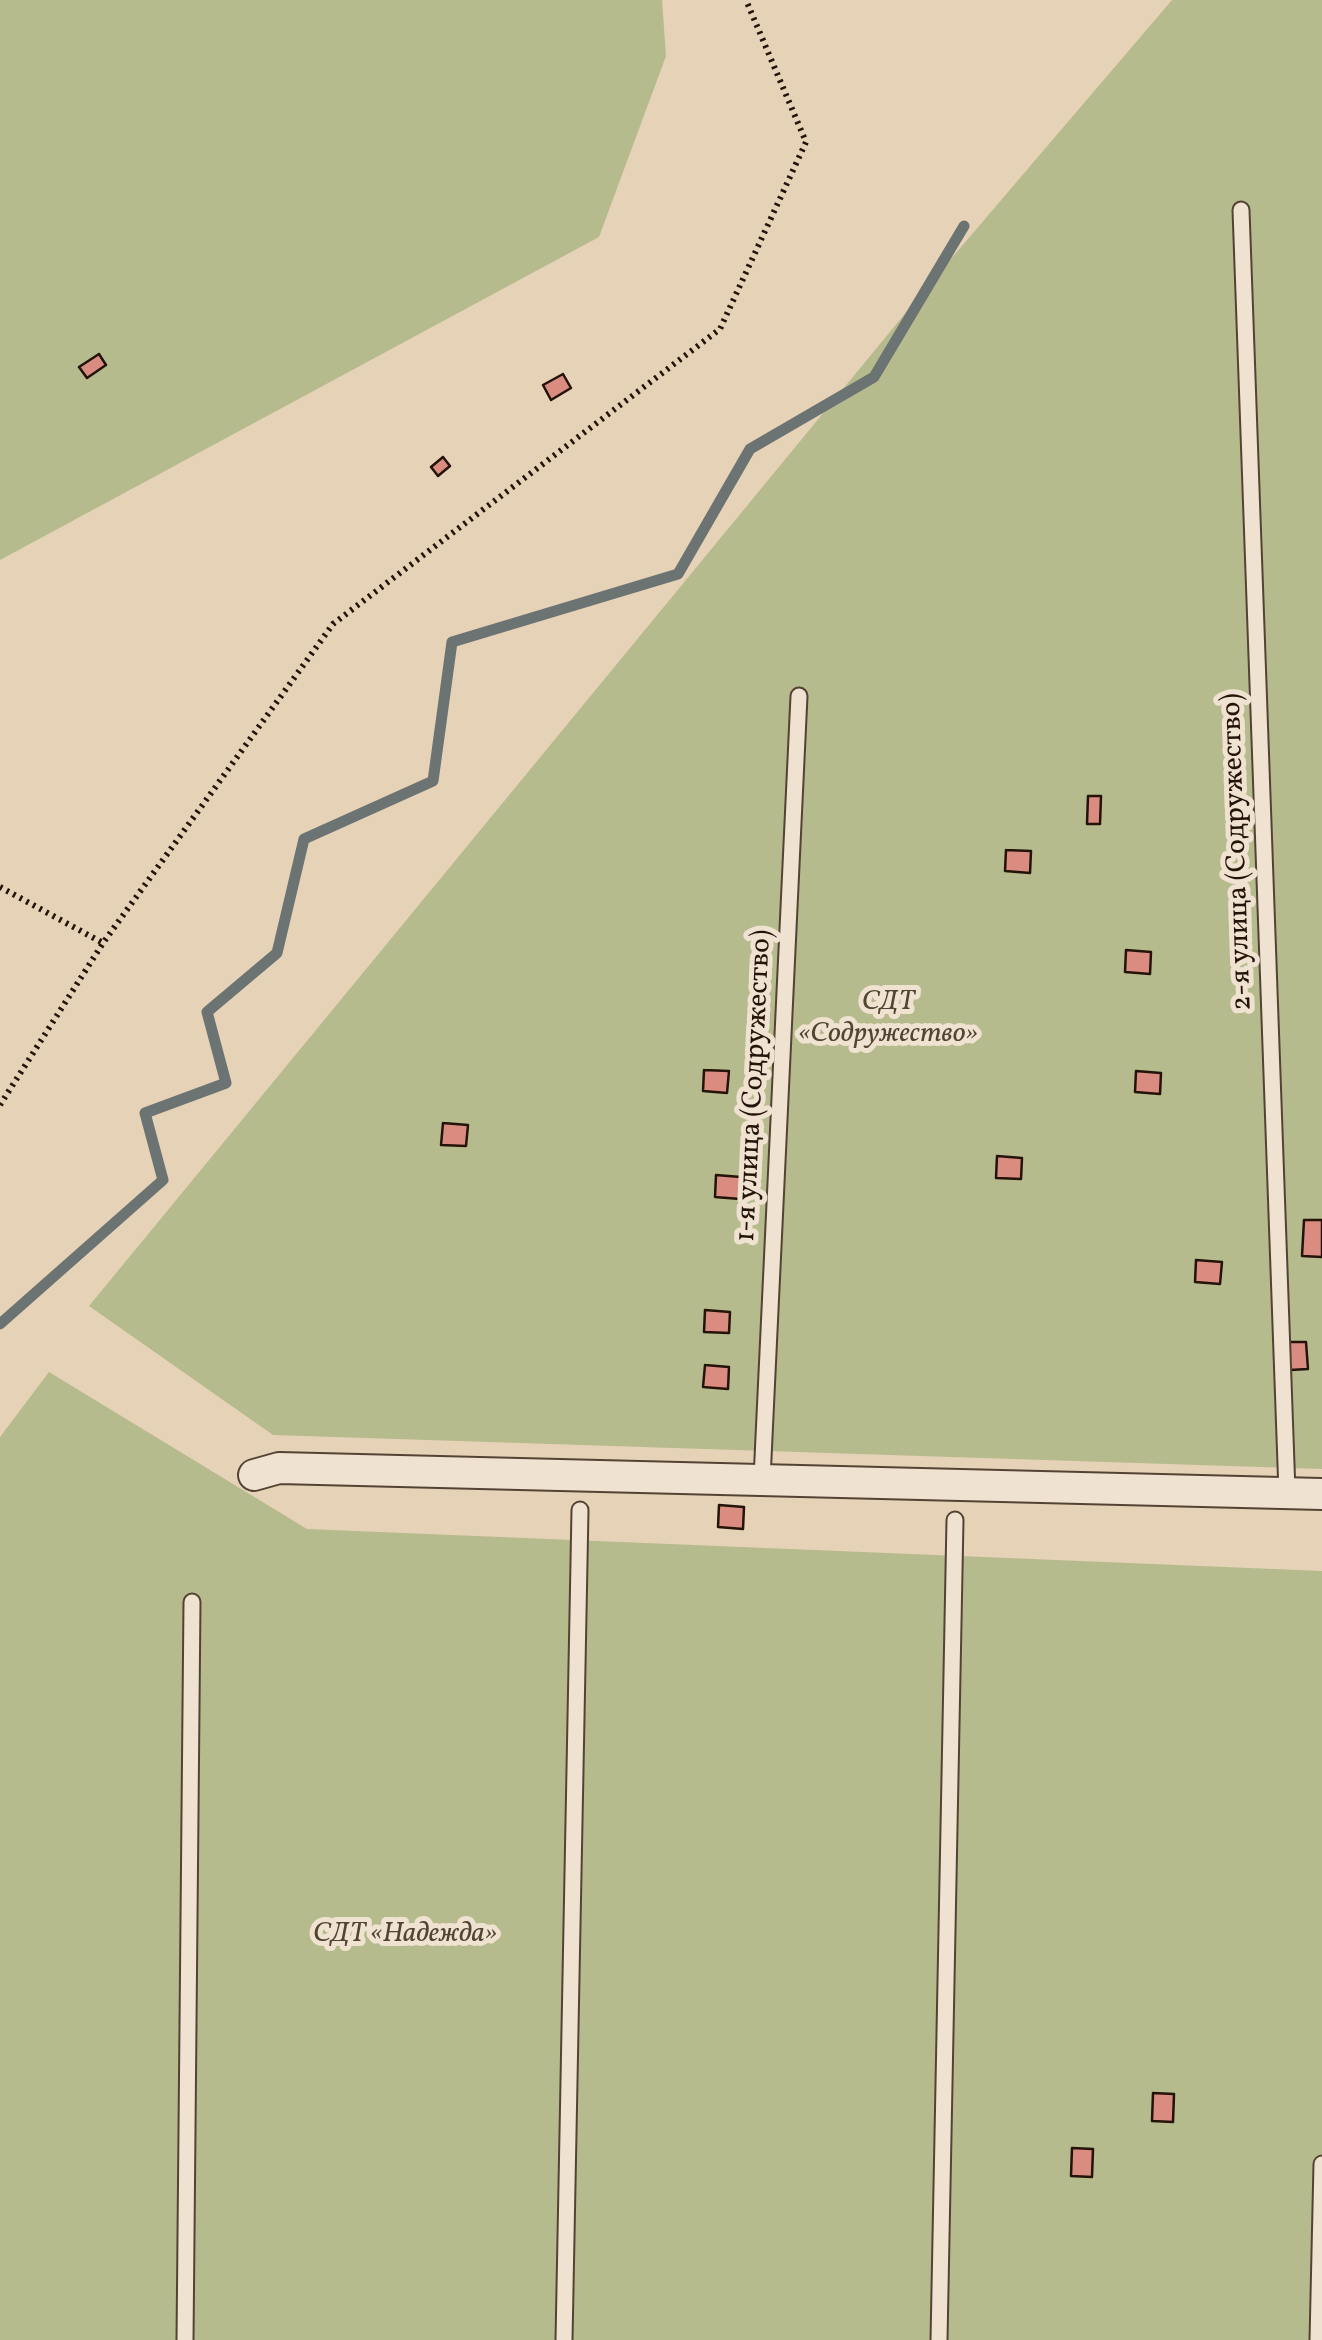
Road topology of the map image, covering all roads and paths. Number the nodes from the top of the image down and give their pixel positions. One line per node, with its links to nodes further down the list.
1 (746, 0): 5 (path)
2 (1242, 210): 9 (lane, 2-я улица (Содружество))
3 (799, 696): 8 (lane, 1-я улица (Содружество))
4 (0, 887): 5 (path)
5 (103, 943): 6 (path)
6 (0, 1105)
7 (254, 1475): 8 (street)
8 (762, 1479): 9 (street)
9 (1287, 1492): 10 (street)
10 (1322, 1494)
11 (580, 1510): 16 (lane)
12 (954, 1520): 17 (lane)
13 (192, 1602): 15 (lane)
14 (1322, 2164): 18 (lane)
15 (184, 2340)
16 (564, 2340)
17 (939, 2340)
18 (1318, 2340)

